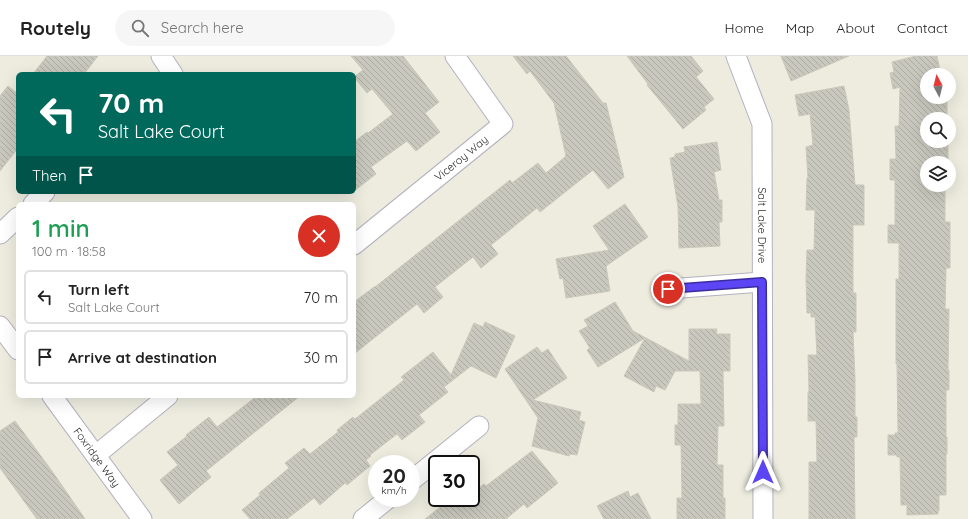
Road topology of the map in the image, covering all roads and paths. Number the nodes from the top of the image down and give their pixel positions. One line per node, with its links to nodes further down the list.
1 (161, 56): 4 (street)
2 (455, 56): 9 (street, Viceroy Way)
3 (736, 56): 10 (street, Salt Lake Drive)
4 (172, 72)
5 (43, 194): 6 (street)
6 (34, 202)
7 (16, 220): 8 (street)
8 (0, 234)
9 (356, 243)
10 (762, 282): 11 (street); 22 (street, Salt Lake Drive)
11 (668, 289)
12 (0, 326): 13 (street)
13 (16, 347)
14 (53, 398): 17 (street, Foxridge Way)
15 (166, 398): 17 (street)
16 (479, 426): 18 (street)
17 (96, 455): 20 (street, Foxridge Way)
18 (420, 473)
19 (378, 507): 21 (street)
20 (142, 519)
21 (363, 519)
22 (763, 519)

